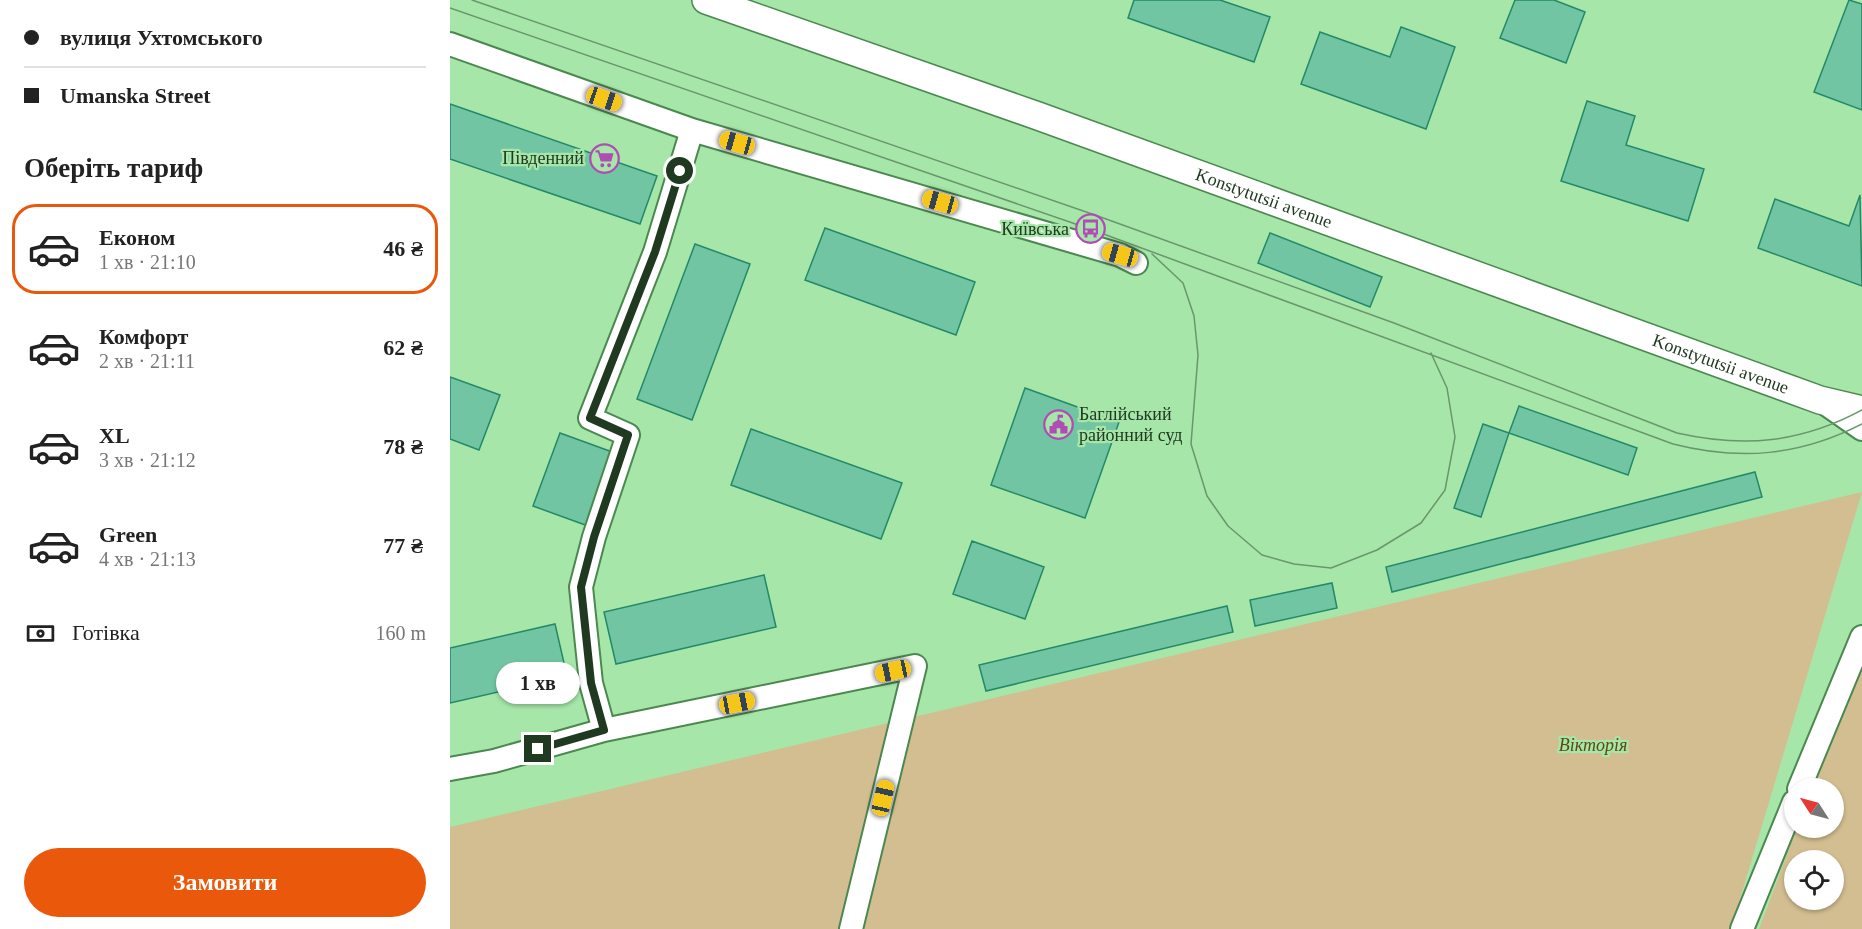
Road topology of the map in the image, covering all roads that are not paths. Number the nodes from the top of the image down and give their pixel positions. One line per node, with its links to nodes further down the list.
1 (706, 0): 6 (street, Konstytutsii avenue)
2 (450, 44): 3 (street)
3 (693, 130): 4 (street); 10 (street)
4 (1136, 263)
5 (1862, 392): 6 (street)
6 (1820, 400): 7 (street, Konstytutsii avenue); 8 (street)
7 (1862, 410)
8 (1862, 429)
9 (1862, 637): 12 (street)
10 (604, 730): 11 (street); 14 (street)
11 (450, 769)
12 (1804, 778)
13 (1784, 826): 15 (street)
14 (851, 929)
15 (1742, 929)

